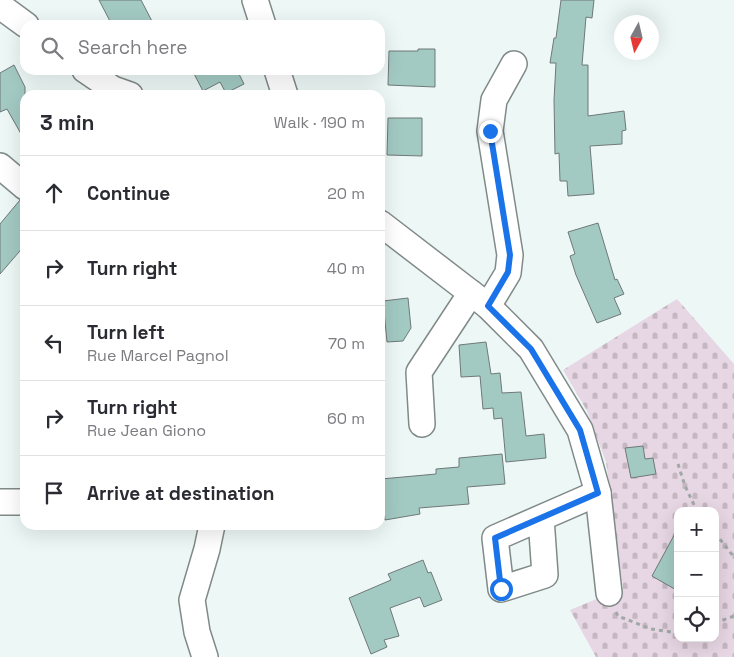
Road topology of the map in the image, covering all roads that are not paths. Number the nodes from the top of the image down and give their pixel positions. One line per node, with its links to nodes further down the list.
1 (255, 0): 3 (street)
2 (0, 6): 4 (street)
3 (261, 20)
4 (20, 21)
5 (514, 64): 13 (street)
6 (92, 75): 8 (street)
7 (279, 75): 9 (street)
8 (116, 90)
9 (283, 90)
10 (0, 166): 11 (street)
11 (20, 183)
12 (385, 227): 13 (street)
13 (479, 299): 14 (street); 15 (street)
14 (422, 424)
15 (598, 493): 18 (street); 20 (street)
16 (0, 502): 17 (street)
17 (20, 502)
18 (540, 518)
19 (211, 530): 21 (street)
20 (609, 593)
21 (205, 657)

